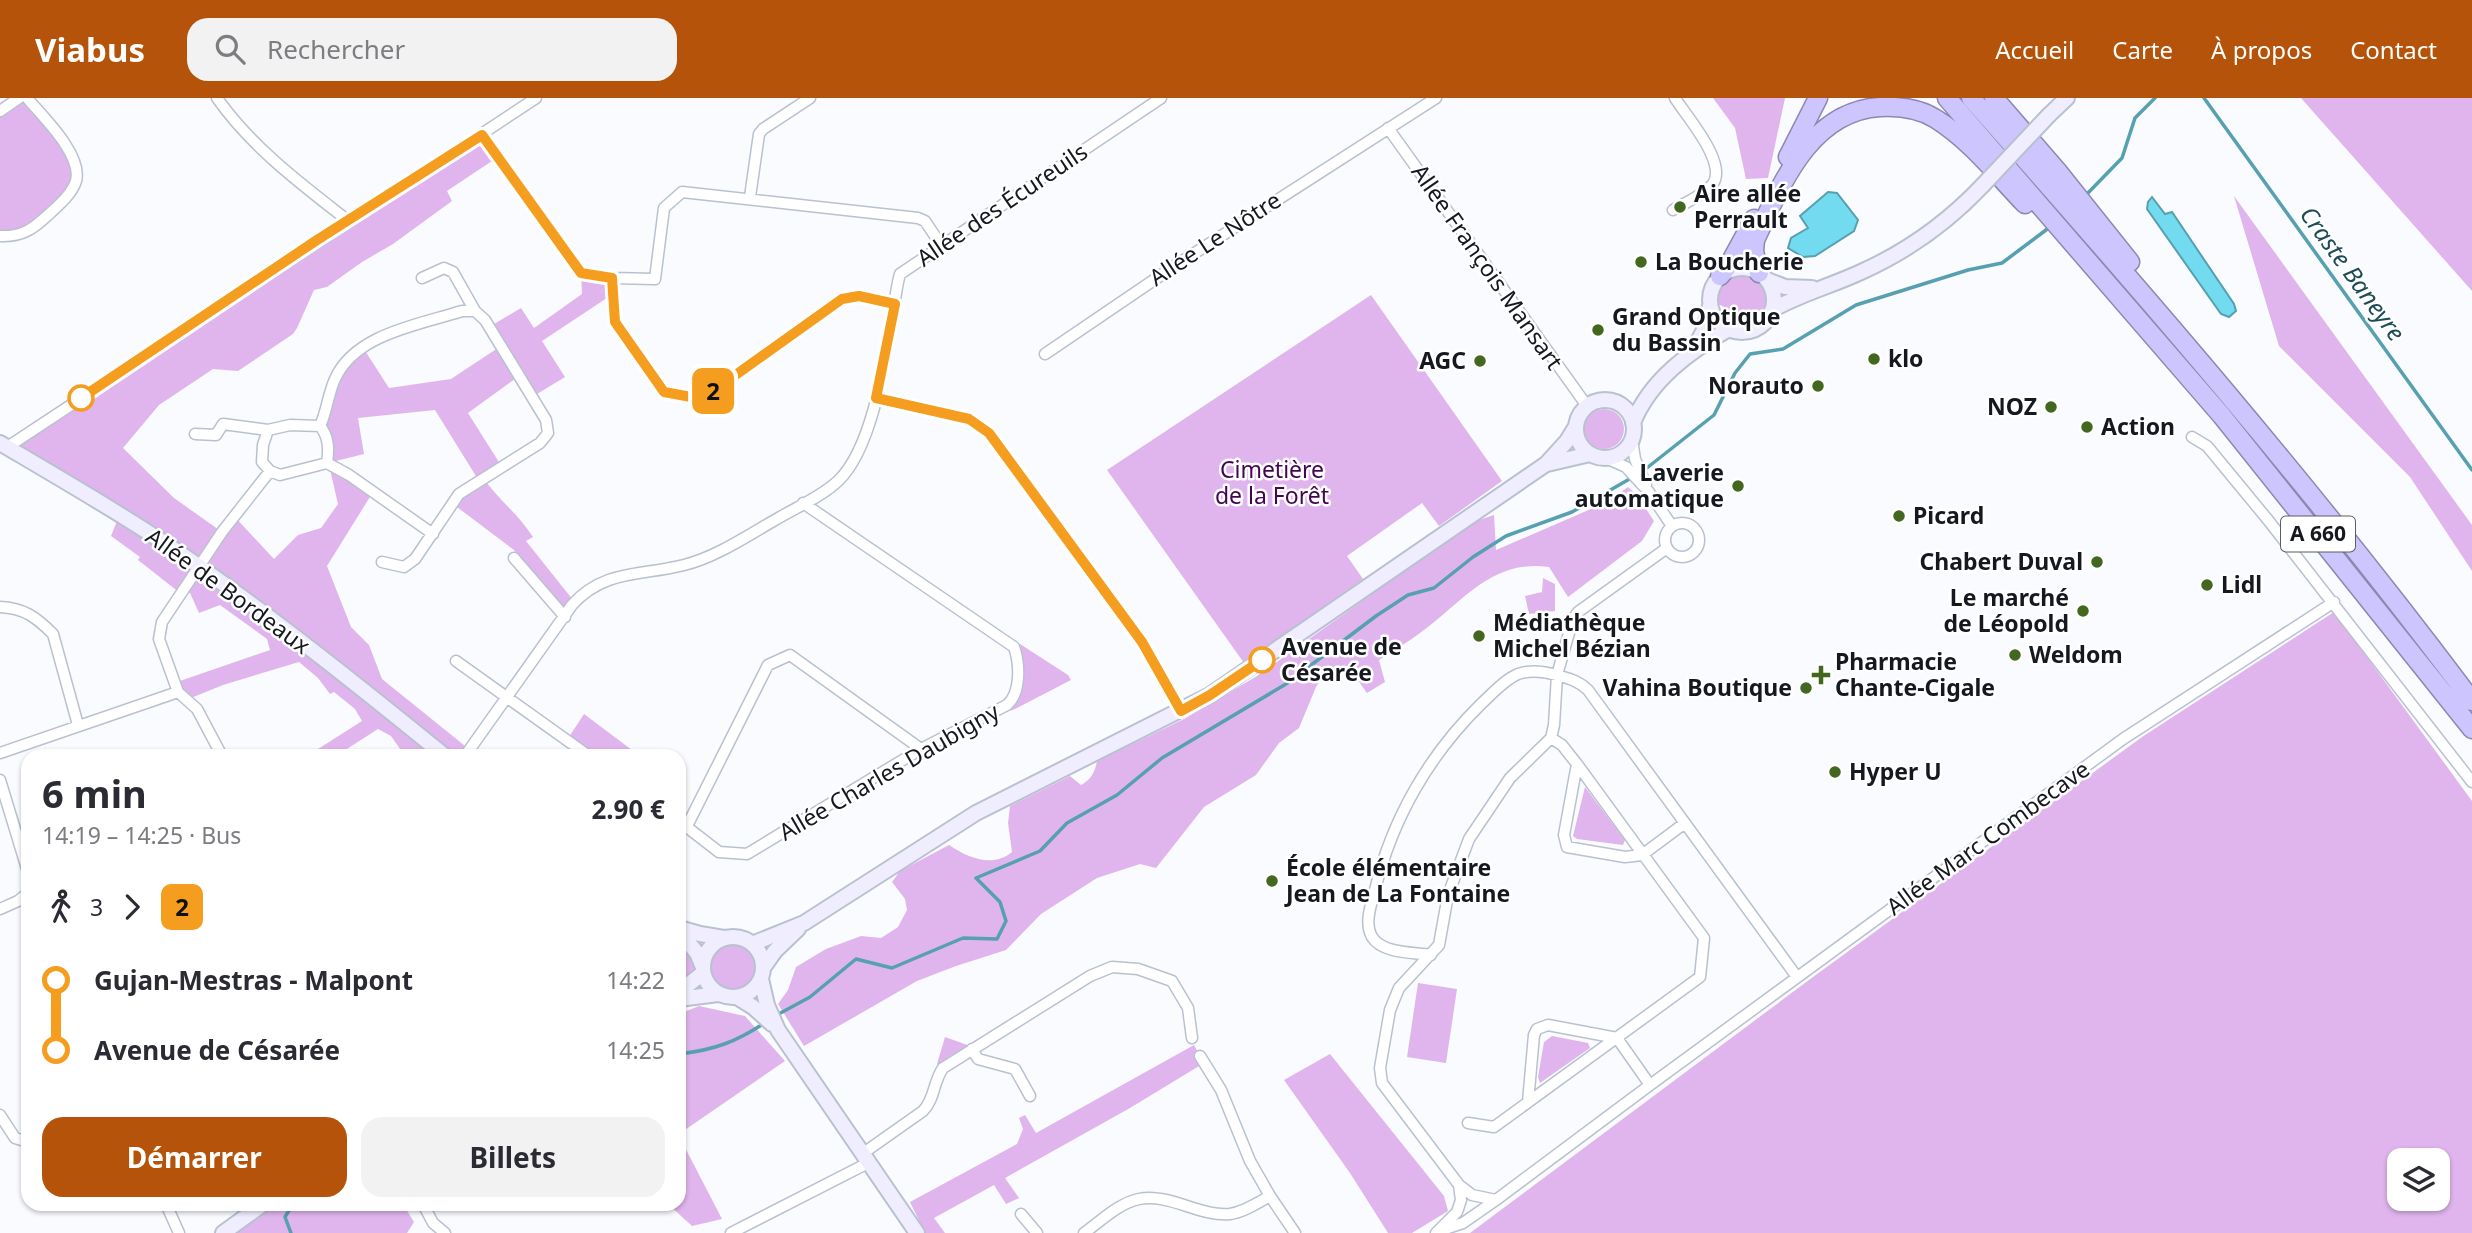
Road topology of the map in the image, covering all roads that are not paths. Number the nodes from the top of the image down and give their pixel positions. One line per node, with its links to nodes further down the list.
1 (19, 98): 14 (street)
2 (27, 98): 22 (street)
3 (217, 98): 21 (street)
4 (536, 98): 16 (street)
5 (810, 98): 18 (street)
6 (1161, 98): 23 (street, Allée des Écureuils)
7 (1436, 98): 15 (street, Allée Le Nôtre)
8 (1675, 98): 19 (street)
9 (1818, 98): 24 (highway)
10 (1947, 98): 20 (highway)
11 (1971, 98): 17 (highway)
12 (1994, 98): 17 (highway)
13 (2067, 98): 28 (street, bridge)
14 (0, 111)
15 (1388, 128): 35 (street, Allée Le Nôtre); 39 (street, Allée François Mansart)
16 (482, 135): 21 (street); 27 (street)
17 (2054, 179): 68 (highway, A 660)
18 (750, 197): 23 (street); 27 (street)
19 (1674, 210)
20 (2038, 210): 25 (highway); 71 (highway, A 660)
21 (346, 222): 47 (street)
22 (0, 236)
23 (940, 245): 29 (street, Allée des Écureuils)
24 (1720, 276): 25 (street); 30 (street)
25 (1763, 276): 28 (street); 31 (street)
26 (422, 278): 32 (street)
27 (612, 278): 29 (street)
28 (1821, 288): 31 (street)
29 (895, 304): 37 (street, Allée des Écureuils)
30 (1710, 304): 33 (street); 34 (street)
31 (1772, 310): 33 (street)
32 (475, 311): 41 (street); 56 (street)
33 (1729, 329): 34 (street)
34 (1693, 350): 36 (street)
35 (1045, 354)
36 (1650, 391): 38 (street); 40 (street)
37 (876, 398): 54 (street, Allée des Écureuils); 69 (street)
38 (1617, 403): 39 (street); 40 (street)
39 (1587, 406): 42 (street)
40 (1633, 423): 46 (street)
41 (320, 426): 43 (street); 50 (street)
42 (1575, 428): 48 (street); 51 (street)
43 (268, 430): 44 (street); 52 (street)
44 (195, 434)
45 (2192, 437): 61 (street)
46 (1632, 440): 49 (street); 53 (street)
47 (2, 446): 60 (street, Allée de Bordeaux)
48 (1590, 454): 49 (street); 51 (street)
49 (1606, 458): 53 (street)
50 (327, 463): 52 (street); 56 (street)
51 (1546, 464): 69 (street)
52 (270, 471): 60 (street)
53 (1647, 489): 55 (street)
54 (803, 503): 63 (street, Allée des Écureuils); 77 (street, Allée Charles Daubigny)
55 (1672, 526): 57 (street); 57 (street)
56 (433, 534): 59 (street)
57 (1667, 548): 65 (street)
58 (514, 558): 63 (street)
59 (382, 562)
60 (199, 566): 66 (street); 74 (street, Allée de Bordeaux)
61 (2334, 602): 81 (street); 97 (street, Allée Marc Combecave)
62 (0, 607): 70 (street)
63 (565, 617): 67 (street, Allée des Écureuils)
64 (456, 660): 67 (street)
65 (1557, 675): 72 (street); 83 (street); 94 (street)
66 (178, 692): 70 (street); 73 (street)
67 (508, 697): 75 (street, Allée des Écureuils); 76 (street)
68 (2472, 701)
69 (1181, 711): 89 (street)
70 (78, 726): 78 (street)
71 (2472, 729)
72 (1551, 738): 79 (street); 94 (street)
73 (218, 749)
74 (436, 749)
75 (470, 749)
76 (579, 749)
77 (921, 749): 82 (street); 84 (street, Allée Charles Daubigny)
78 (0, 753)
79 (1577, 764): 86 (street); 86 (street)
80 (0, 780): 85 (street)
81 (2472, 782)
82 (686, 818)
83 (1685, 823): 86 (street); 97 (street)
84 (686, 826)
85 (21, 849)
86 (1642, 855): 104 (street)
87 (21, 899): 88 (street)
88 (0, 909)
89 (804, 923): 93 (street); 96 (street)
90 (686, 931): 91 (street)
91 (724, 938): 93 (street); 95 (street)
92 (686, 939): 95 (street)
93 (752, 944): 96 (street)
94 (1431, 955): 114 (street)
95 (702, 969): 98 (street); 99 (street)
96 (762, 974): 100 (street); 102 (street)
97 (1797, 977): 107 (street, Allée Marc Combecave)
98 (686, 985)
99 (718, 994): 100 (street); 101 (street)
100 (737, 997): 102 (street)
101 (686, 998)
102 (764, 1011): 113 (street)
103 (1192, 1038): 105 (street)
104 (1617, 1038): 107 (street); 109 (street); 109 (street)
105 (971, 1049): 108 (street); 113 (street)
106 (1200, 1056): 115 (street)
107 (1650, 1086): 116 (street, Allée Marc Combecave)
108 (1030, 1096)
109 (1528, 1102): 111 (street)
110 (0, 1115): 112 (street)
111 (1468, 1122)
112 (21, 1140)
113 (865, 1158): 121 (street); 128 (street)
114 (1459, 1185): 116 (street); 122 (street, Allée Marc Combecave)
115 (1270, 1196): 130 (street); 131 (street)
116 (1496, 1200): 122 (street, Allée Marc Combecave)
117 (169, 1211): 123 (street)
118 (253, 1211): 124 (street)
119 (427, 1211): 125 (street)
120 (1021, 1214): 129 (street)
121 (752, 1222): 126 (street); 127 (street)
122 (1439, 1231)
123 (179, 1233)
124 (223, 1233)
125 (445, 1233)
126 (731, 1233)
127 (757, 1233)
128 (917, 1233)
129 (1037, 1233)
130 (1084, 1233)
131 (1295, 1233)

